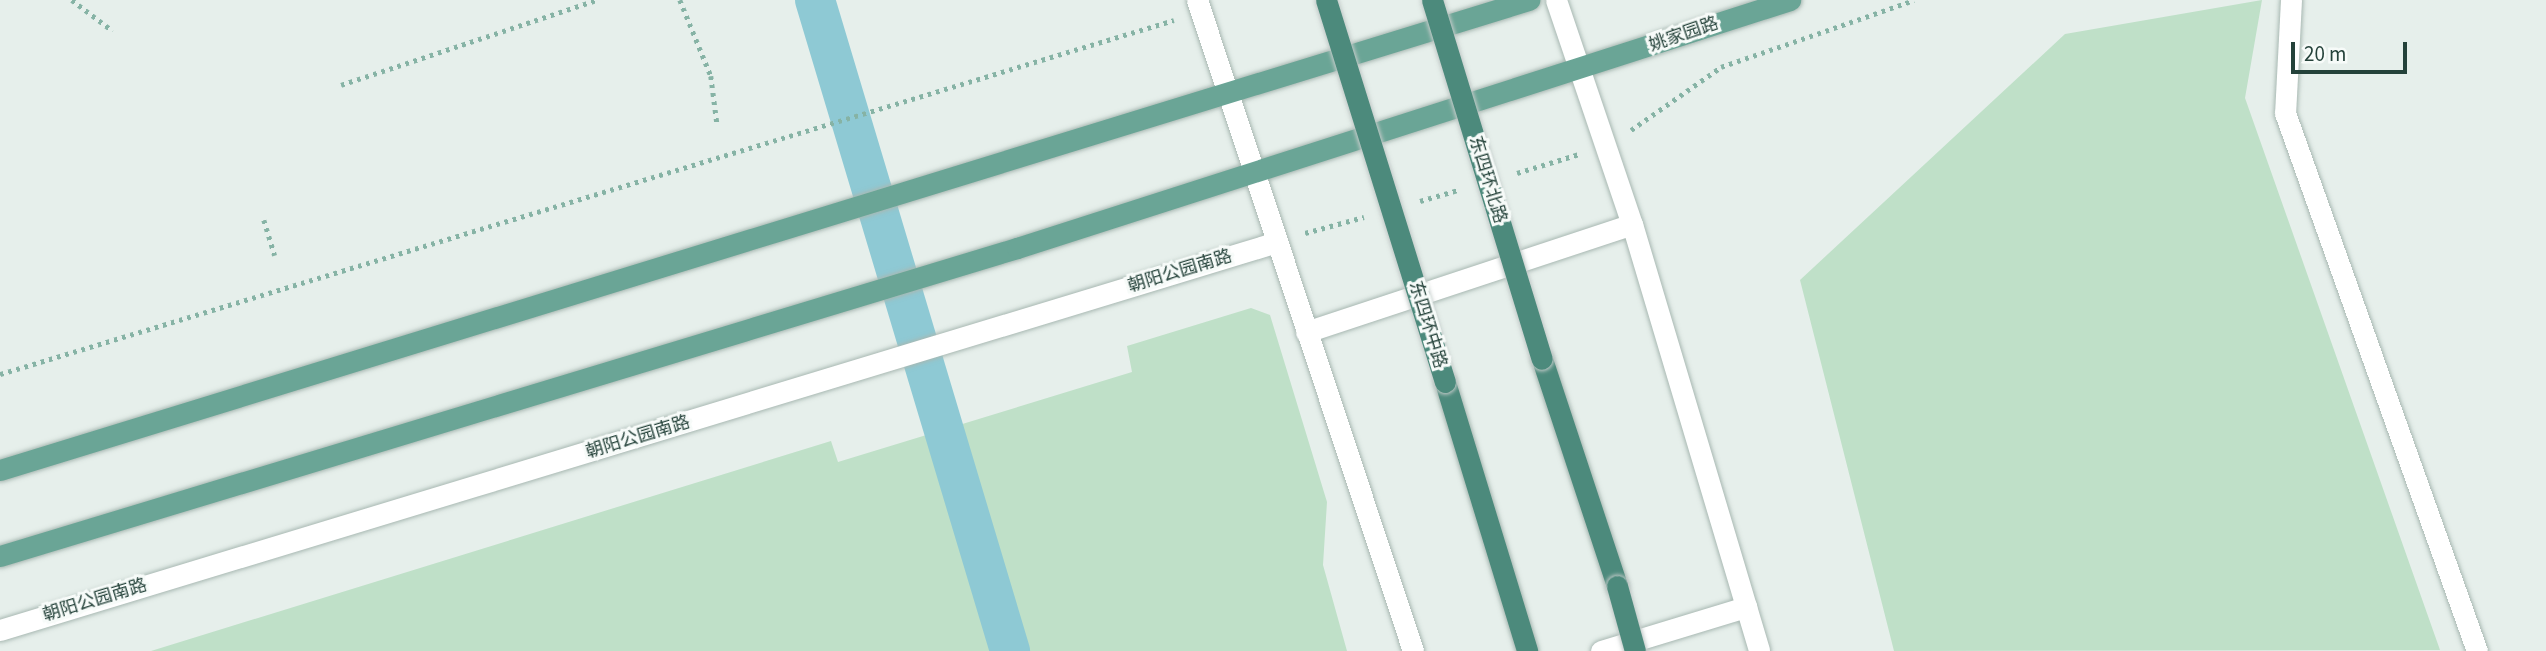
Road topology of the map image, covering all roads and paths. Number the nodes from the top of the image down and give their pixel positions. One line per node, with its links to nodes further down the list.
1 (72, 0): 11 (path)
2 (596, 0): 13 (path)
3 (680, 0): 15 (path)
4 (1326, 0): 28 (highway, 东四环中路, bridge)
5 (1432, 0): 30 (highway, 东四环北路, bridge)
6 (1530, 0): 14 (main road)
7 (1556, 0): 12 (street)
8 (1790, 0): 12 (main road, 姚家园路)
9 (2291, 0): 32 (street)
10 (1198, 5): 14 (street); 22 (path)
11 (113, 31)
12 (1580, 72): 16 (main road, 姚家园路); 18 (street)
13 (341, 85)
14 (1226, 93): 16 (street); 23 (main road)
15 (717, 124)
16 (1250, 175): 19 (street); 24 (main road)
17 (264, 220): 20 (path)
18 (1632, 224): 21 (street); 25 (street)
19 (1274, 243): 21 (street); 26 (street, 朝阳公园南路)
20 (275, 255)
21 (1306, 332): 27 (street)
22 (0, 374)
23 (0, 470)
24 (0, 556)
25 (1746, 607): 29 (street); 31 (street)
26 (0, 629)
27 (1413, 651)
28 (1527, 651)
29 (1601, 651)
30 (1635, 651)
31 (1759, 651)
32 (2477, 651)

